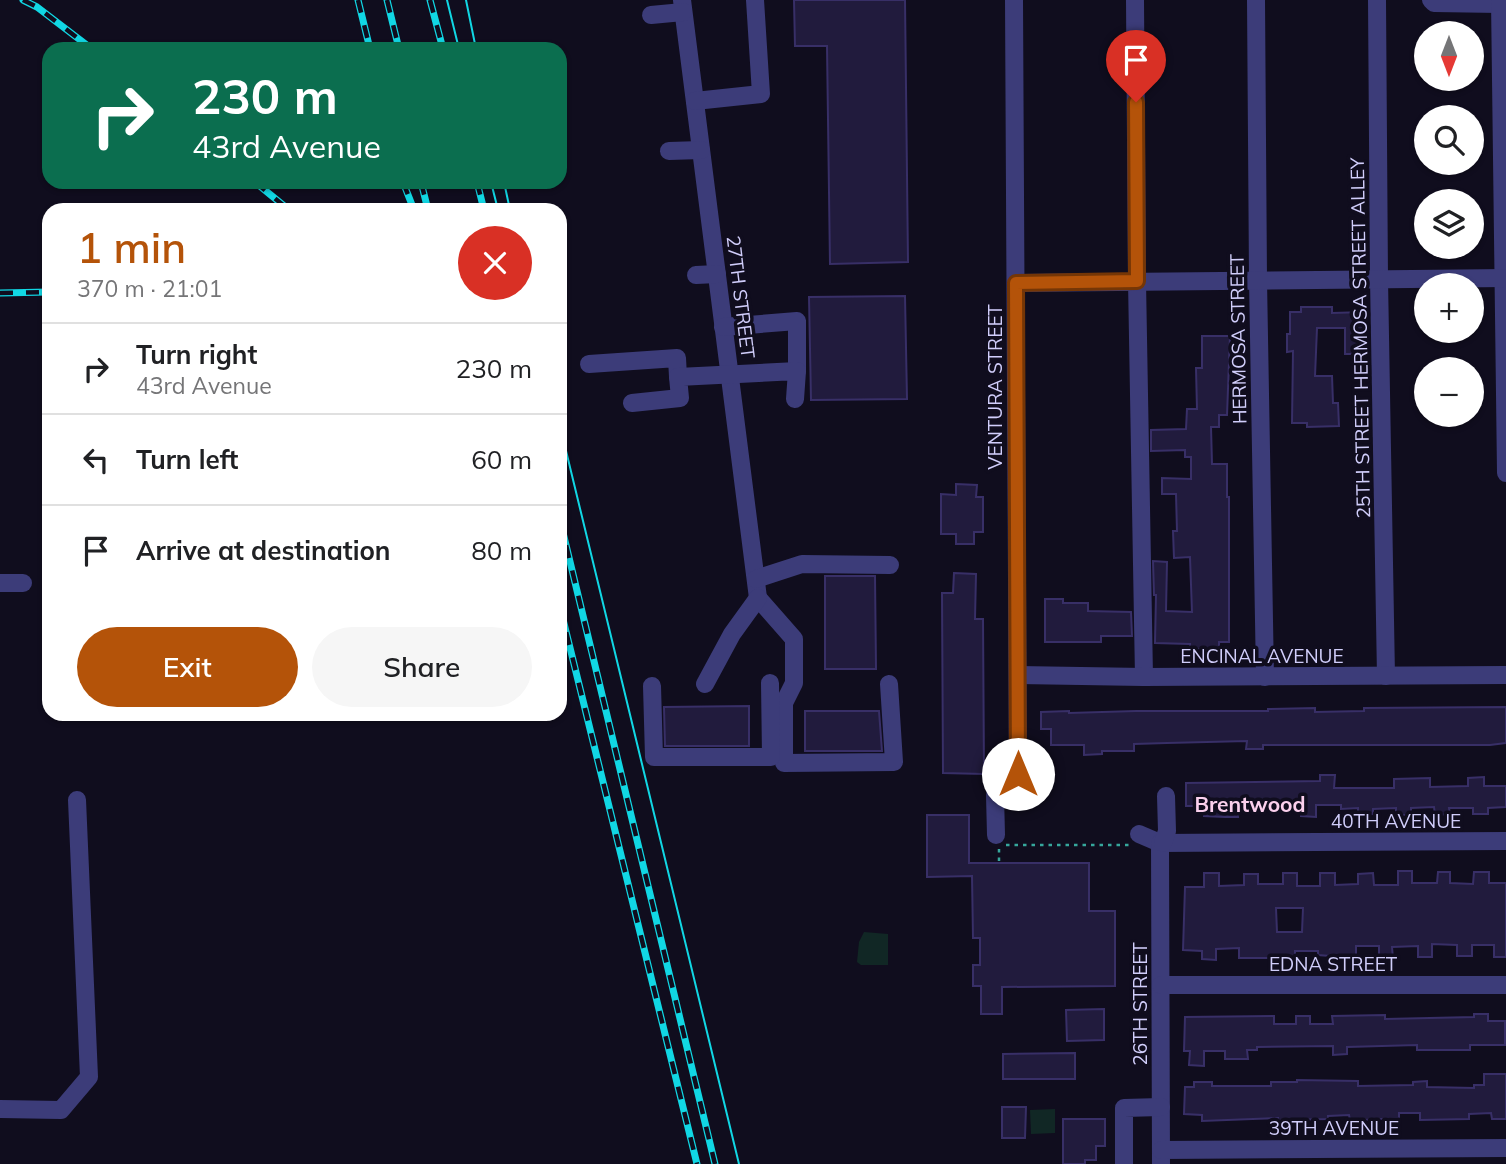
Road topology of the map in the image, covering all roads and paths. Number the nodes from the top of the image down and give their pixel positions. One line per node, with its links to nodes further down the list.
1 (755, 0): 10 (street)
2 (1014, 0): 19 (street, VENTURA STREET)
3 (1135, 0): 18 (street)
4 (1256, 0): 17 (street, HERMOSA STREET)
5 (1377, 0): 16 (street, 25TH STREET HERMOSA STREET ALLEY)
6 (1431, 0): 7 (street)
7 (1500, 2): 15 (street)
8 (682, 6): 9 (street); 10 (street, 27TH STREET)
9 (651, 15)
10 (695, 101): 11 (street, 27TH STREET)
11 (701, 150): 12 (street); 13 (street, 27TH STREET)
12 (669, 151)
13 (717, 274): 14 (street); 20 (street, 27TH STREET)
14 (696, 275)
15 (1504, 278): 16 (street); 27 (street)
16 (1379, 279): 17 (street); 35 (street, 25TH STREET HERMOSA STREET ALLEY)
17 (1258, 280): 18 (street); 37 (street, HERMOSA STREET)
18 (1137, 281): 19 (street); 36 (street)
19 (1016, 283): 33 (street, VENTURA STREET)
20 (723, 327): 22 (street); 23 (street, 27TH STREET)
21 (589, 364): 24 (street)
22 (797, 371): 23 (street); 25 (street)
23 (729, 373): 24 (street); 29 (street, 27TH STREET)
24 (678, 377): 26 (street)
25 (795, 399)
26 (632, 404)
27 (1506, 473)
28 (890, 565): 29 (street)
29 (756, 579): 32 (street, 27TH STREET)
30 (0, 583): 31 (street)
31 (23, 583)
32 (758, 598): 39 (street); 40 (street)
33 (1018, 675): 36 (street, ENCINAL AVENUE); 42 (street, VENTURA STREET)
34 (1506, 675): 35 (street, ENCINAL AVENUE)
35 (1386, 676): 37 (street, ENCINAL AVENUE)
36 (1144, 677): 37 (street, ENCINAL AVENUE)
37 (1265, 677)
38 (770, 683): 41 (street)
39 (705, 684)
40 (889, 684)
41 (652, 686)
42 (1018, 774)
43 (995, 795): 46 (street)
44 (1166, 796): 49 (street, 26TH STREET)
45 (77, 800): 54 (street)
46 (996, 835)
47 (1135, 840): 49 (street); 50 (path)
48 (1506, 841): 49 (street, 40TH AVENUE)
49 (1161, 843): 51 (street, 26TH STREET)
50 (999, 863)
51 (1161, 985): 52 (street, EDNA STREET); 53 (street, 26TH STREET)
52 (1506, 985)
53 (1161, 1107): 56 (street, 26TH STREET); 57 (street)
54 (0, 1109)
55 (1506, 1148): 56 (street, 39TH AVENUE)
56 (1161, 1157)
57 (1124, 1164)

